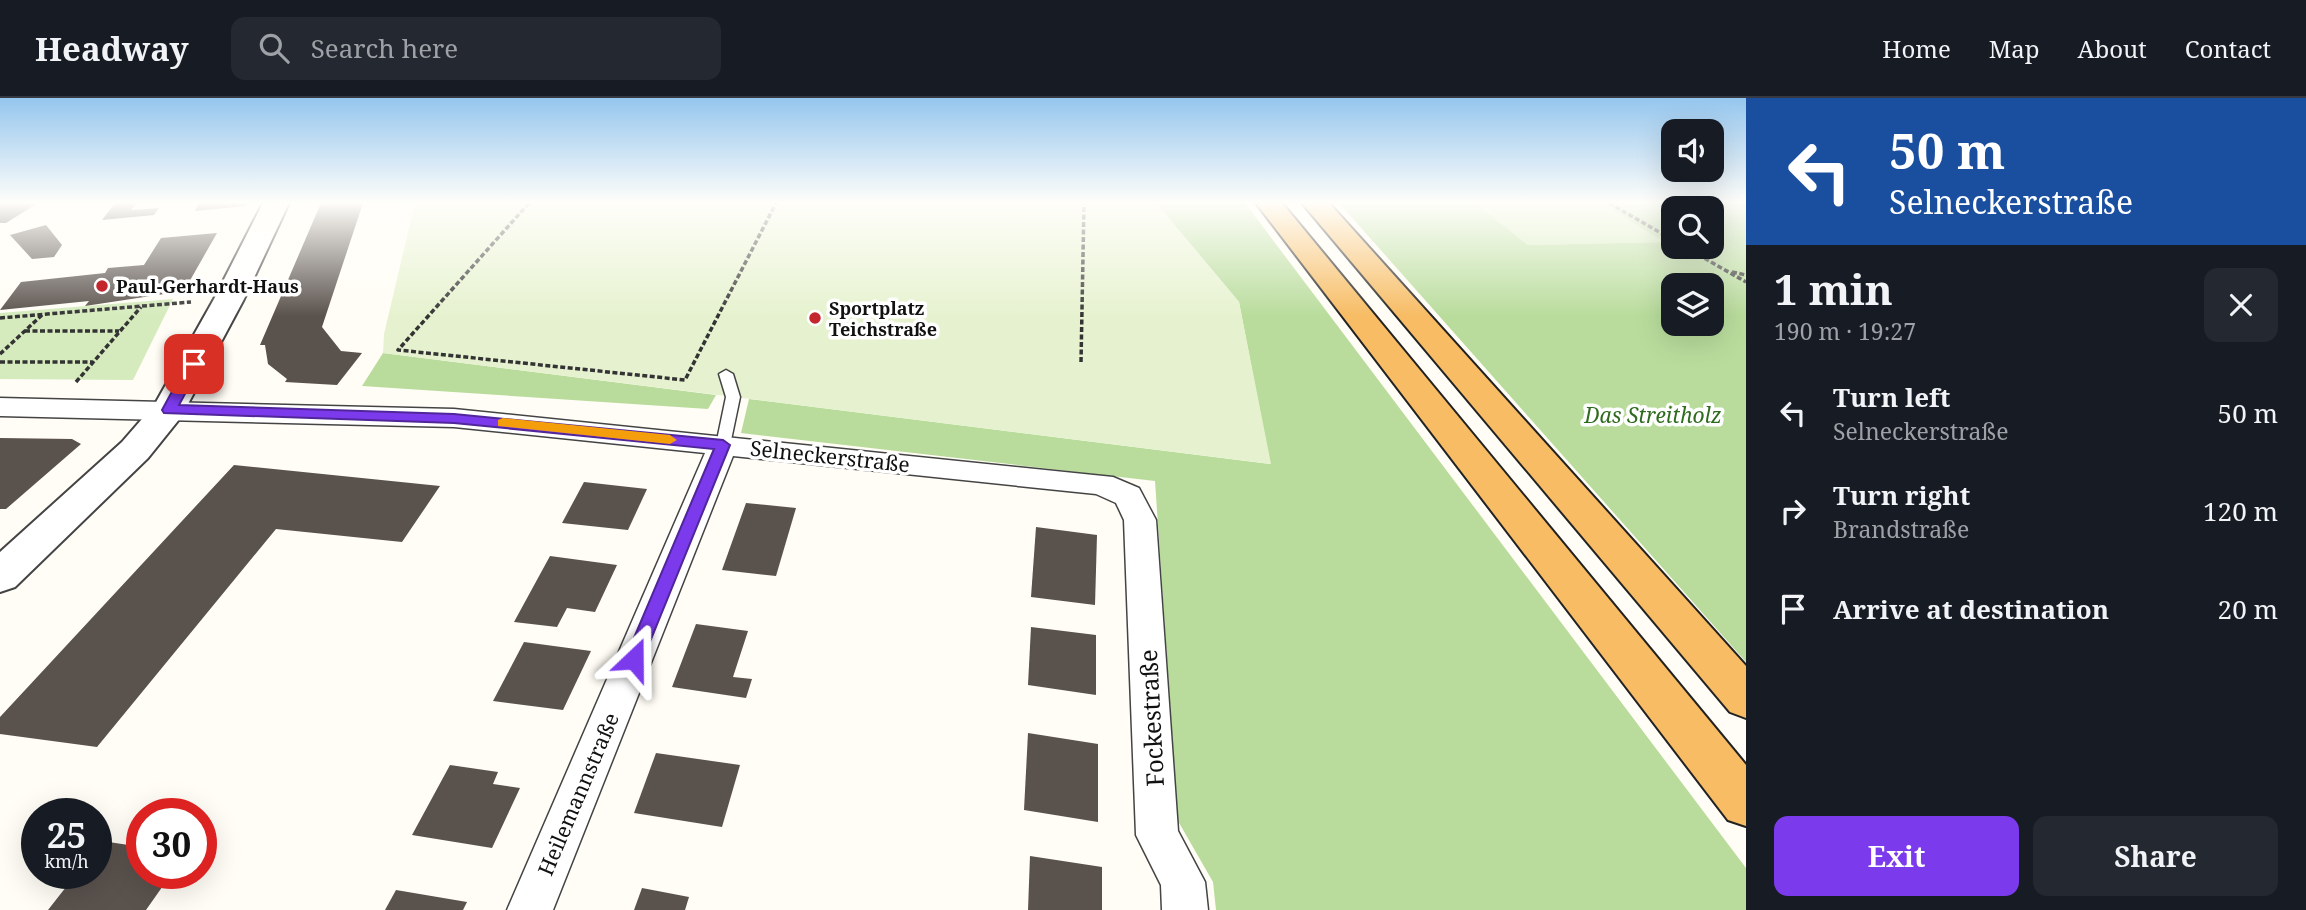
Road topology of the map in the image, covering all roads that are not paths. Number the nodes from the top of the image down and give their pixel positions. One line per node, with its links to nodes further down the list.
1 (257, 241): 6 (street)
2 (1299, 241): 11 (highway)
3 (1348, 241): 10 (highway)
4 (726, 374): 7 (lane)
5 (0, 407): 6 (street, Selneckerstraße)
6 (169, 410): 7 (street, Selneckerstraße); 9 (street)
7 (723, 445): 8 (street, Selneckerstraße); 12 (street, Heilemannstraße)
8 (1140, 520): 13 (street, Fockestraße)
9 (0, 576)
10 (1746, 698)
11 (1746, 803)
12 (530, 910)
13 (1185, 910)

